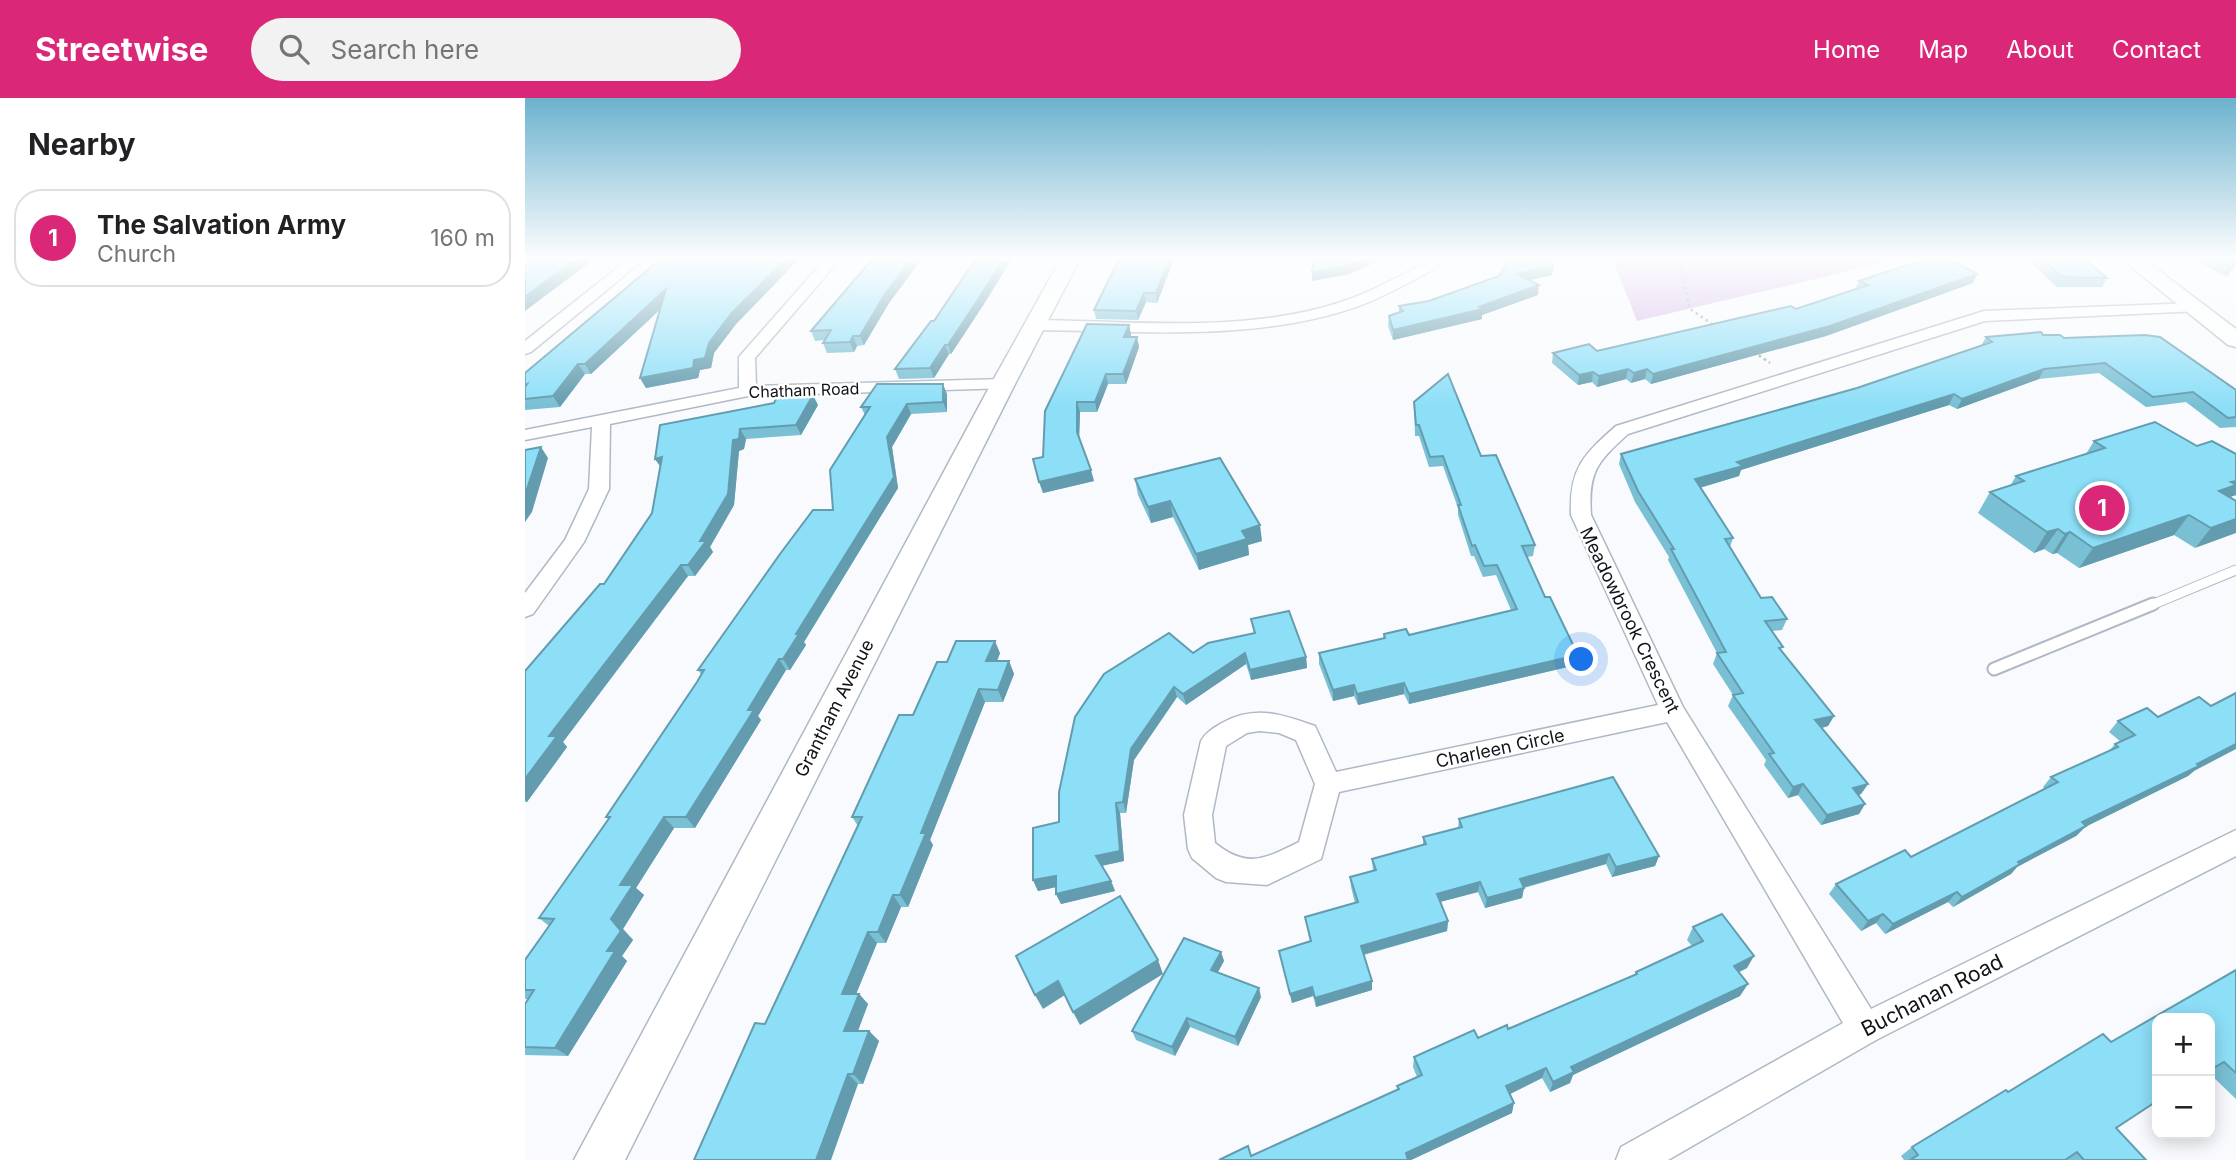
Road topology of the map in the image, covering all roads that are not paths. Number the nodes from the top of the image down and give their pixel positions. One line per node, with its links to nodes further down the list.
1 (578, 307): 8 (street)
2 (791, 307): 10 (street)
3 (1045, 307): 6 (street, Grantham Avenue)
4 (1340, 307): 6 (street)
5 (2194, 308): 7 (street); 16 (street, Meadowbrook Crescent)
6 (1035, 325): 9 (street, Grantham Avenue)
7 (2236, 340)
8 (525, 349)
9 (1003, 384): 10 (street, Chatham Road); 20 (street, Grantham Avenue)
10 (748, 391): 11 (street, Chatham Road)
11 (601, 419): 12 (street, Chatham Road); 14 (street)
12 (525, 435)
13 (2236, 570): 15 (lane)
14 (525, 609)
15 (1994, 669)
16 (1673, 711): 17 (street, Charleen Circle); 19 (street, Meadowbrook Crescent)
17 (1328, 784): 17 (street)
18 (2236, 842): 19 (street, Buchanan Road)
19 (1865, 1029): 21 (street, Buchanan Road)
20 (599, 1160)
21 (1635, 1160)

